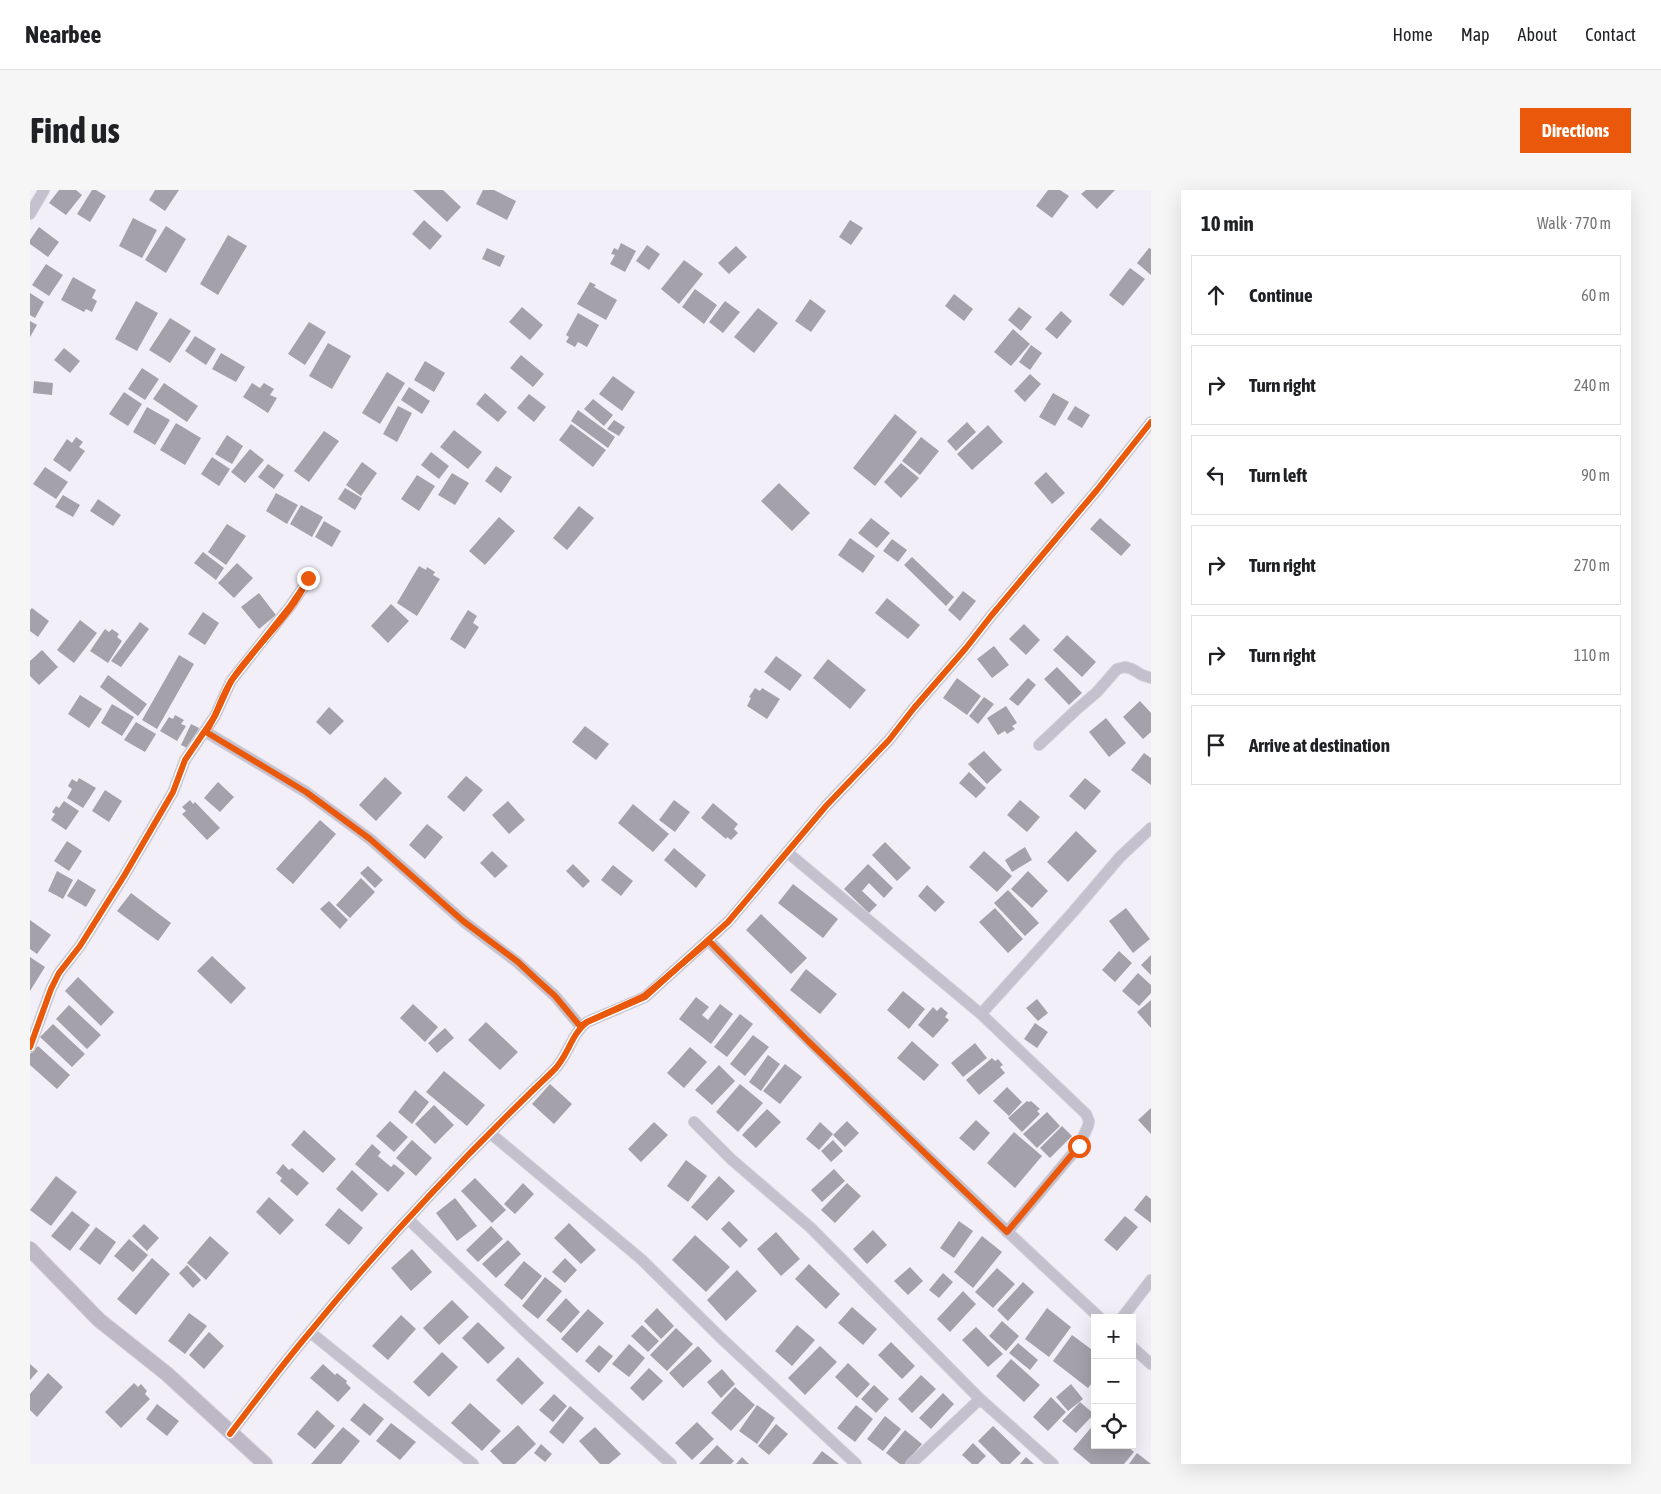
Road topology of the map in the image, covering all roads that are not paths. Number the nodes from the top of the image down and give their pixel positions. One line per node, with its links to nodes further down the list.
1 (44, 190): 2 (street)
2 (30, 214)
3 (1151, 422): 9 (street)
4 (308, 578): 6 (street)
5 (1151, 678): 7 (street)
6 (206, 732): 12 (street); 13 (street)
7 (1039, 745)
8 (1151, 828): 11 (street)
9 (787, 852): 10 (street); 11 (street)
10 (709, 941): 12 (street); 17 (street)
11 (981, 1014): 17 (street)
12 (580, 1026): 15 (street)
13 (30, 1046)
14 (694, 1122): 25 (street)
15 (490, 1133): 16 (street); 30 (street)
16 (408, 1219): 22 (street); 29 (street)
17 (1007, 1232): 20 (street)
18 (30, 1249): 26 (street)
19 (1151, 1280): 21 (street)
20 (1096, 1314)
21 (1125, 1314)
22 (310, 1332): 26 (street); 28 (street)
23 (1136, 1351): 24 (street)
24 (1151, 1364)
25 (980, 1399): 31 (street); 32 (street)
26 (230, 1434): 27 (street)
27 (265, 1464)
28 (473, 1464)
29 (671, 1464)
30 (856, 1464)
31 (911, 1464)
32 (1053, 1464)

